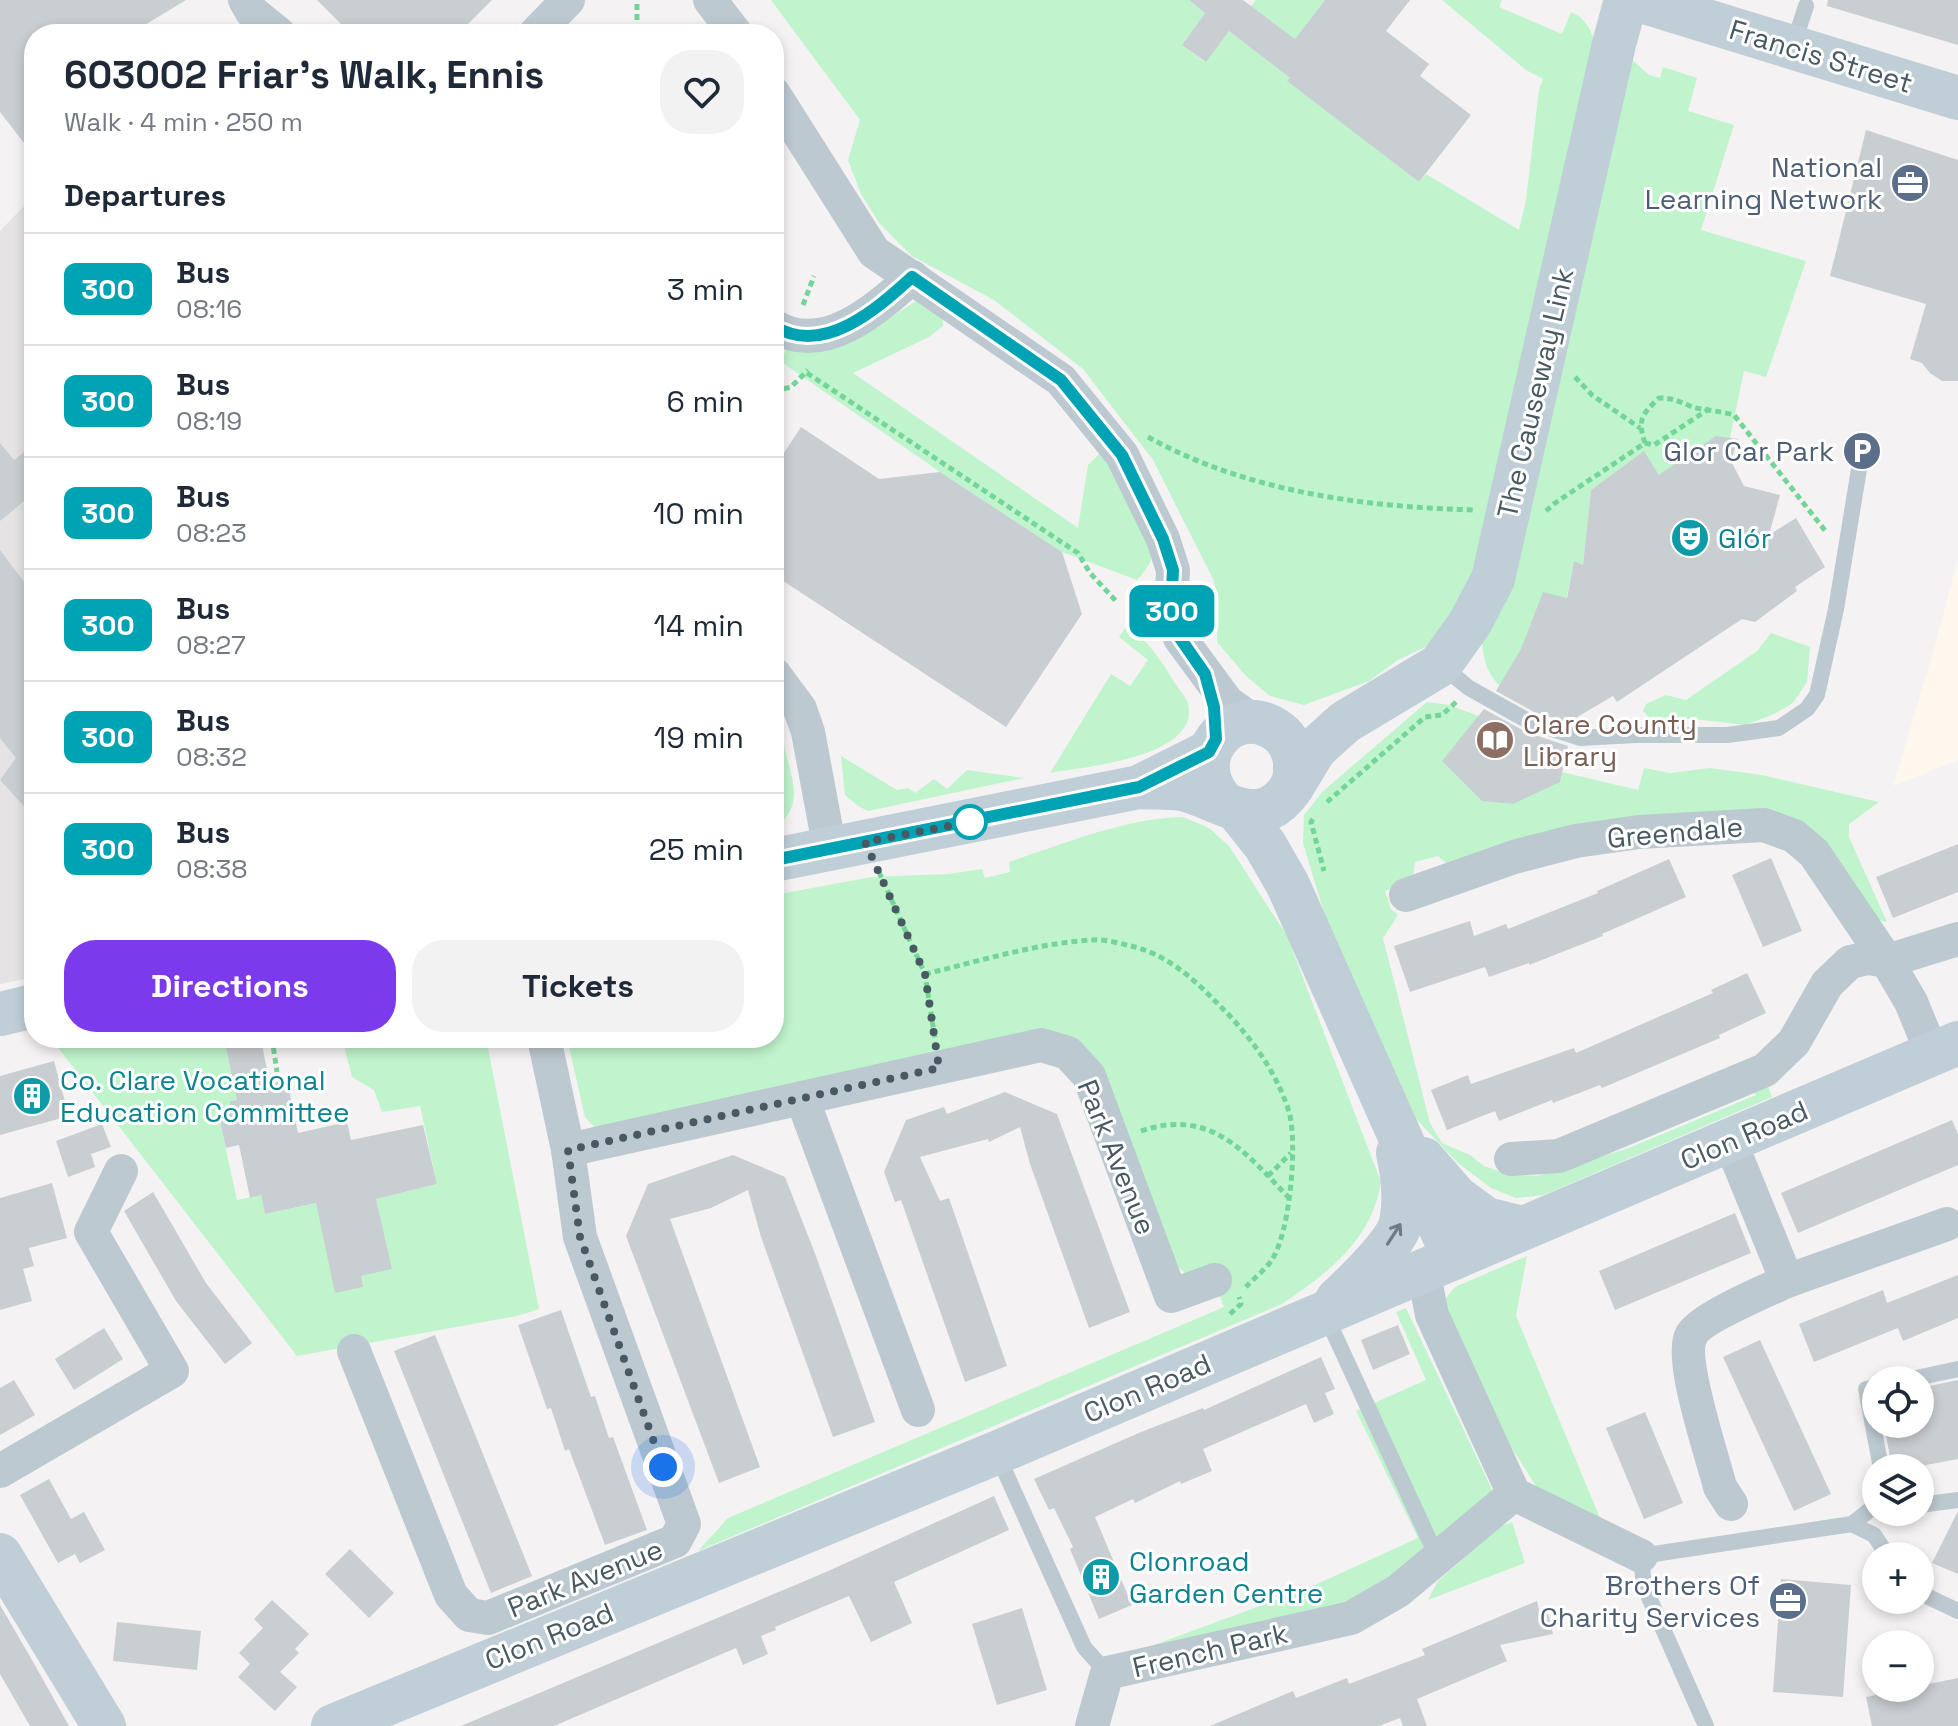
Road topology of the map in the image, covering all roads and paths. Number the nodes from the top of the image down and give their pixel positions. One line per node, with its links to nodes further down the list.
1 (568, 0): 10 (street)
2 (637, 0): 8 (path)
3 (710, 0): 11 (street)
4 (1626, 0): 24 (street, The Causeway Link)
5 (1663, 4): 12 (street, Francis Street)
6 (249, 6): 9 (street)
7 (1806, 6): 12 (lane)
8 (637, 20)
9 (268, 24)
10 (545, 24)
11 (728, 24)
12 (1793, 47): 13 (street, Francis Street)
13 (1958, 98)
14 (784, 110): 15 (street)
15 (912, 277): 16 (street); 30 (street)
16 (784, 332)
17 (807, 373): 26 (path)
18 (1569, 388): 20 (path)
19 (1711, 408): 20 (path); 22 (path); 25 (path)
20 (1640, 428): 22 (path)
21 (1147, 437): 24 (path)
22 (1645, 443): 24 (path)
23 (1862, 451): 25 (lane)
24 (1526, 507): 27 (street, The Causeway Link)
25 (1847, 539): 27 (lane)
26 (1116, 601)
27 (1455, 676): 29 (street, The Causeway Link); 32 (path)
28 (784, 687): 33 (street)
29 (1345, 722): 30 (street, The Causeway Link); 32 (street, The Causeway Link)
30 (1237, 735): 31 (street); 32 (street); 32 (street)
31 (1139, 787): 32 (street); 33 (street)
32 (1278, 804): 35 (street); 35 (path)
33 (848, 846): 34 (street); 39 (path)
34 (784, 858)
35 (1306, 878): 48 (street)
36 (1406, 895): 38 (street, Greendale)
37 (1958, 939): 38 (street)
38 (1887, 961): 44 (street, Greendale); 53 (street)
39 (925, 974): 45 (path); 52 (path)
40 (24, 1008): 41 (street)
41 (0, 1014)
42 (273, 1048): 46 (path)
43 (546, 1048): 51 (street, Park Avenue)
44 (1945, 1048): 50 (street, Clon Road)
45 (939, 1068): 47 (street, Park Avenue); 49 (street, Park Avenue)
46 (277, 1072)
47 (802, 1098): 51 (street, Park Avenue); 67 (street)
48 (1388, 1112): 58 (street); 59 (street); 62 (street, one-way to 48)
49 (1113, 1140): 55 (path); 60 (street, Park Avenue)
50 (1730, 1141): 58 (street, Clon Road); 61 (street)
51 (568, 1150): 63 (street, Park Avenue)
52 (1291, 1152): 55 (path); 56 (path)
53 (1511, 1159)
54 (121, 1171): 69 (street)
55 (1268, 1176): 56 (path)
56 (1291, 1200): 64 (path)
57 (1947, 1224): 61 (street)
58 (1522, 1228): 59 (street, Clon Road)
59 (1438, 1264): 62 (street, Clon Road); 70 (street)
60 (1215, 1280)
61 (1787, 1281): 73 (street)
62 (1324, 1312): 64 (street, Clon Road); 79 (lane)
63 (354, 1351)
64 (1226, 1355): 68 (street, Clon Road)
65 (1958, 1369): 66 (lane)
66 (1934, 1374)
67 (918, 1410)
68 (996, 1453): 82 (lane, French Park); 84 (street, Clon Road)
69 (0, 1471)
70 (1514, 1494): 78 (street); 79 (street, French Park)
71 (1958, 1500): 72 (lane)
72 (1934, 1503)
73 (1731, 1504)
74 (1862, 1516): 75 (lane)
75 (1852, 1524): 76 (lane); 78 (lane)
76 (1879, 1542)
77 (0, 1555): 83 (street)
78 (1641, 1556): 86 (lane)
79 (1438, 1559): 82 (street, French Park)
80 (1934, 1600): 81 (lane)
81 (1958, 1611)
82 (1107, 1673): 85 (street)
83 (104, 1726)
84 (333, 1726)
85 (1092, 1726)
86 (1706, 1726)

